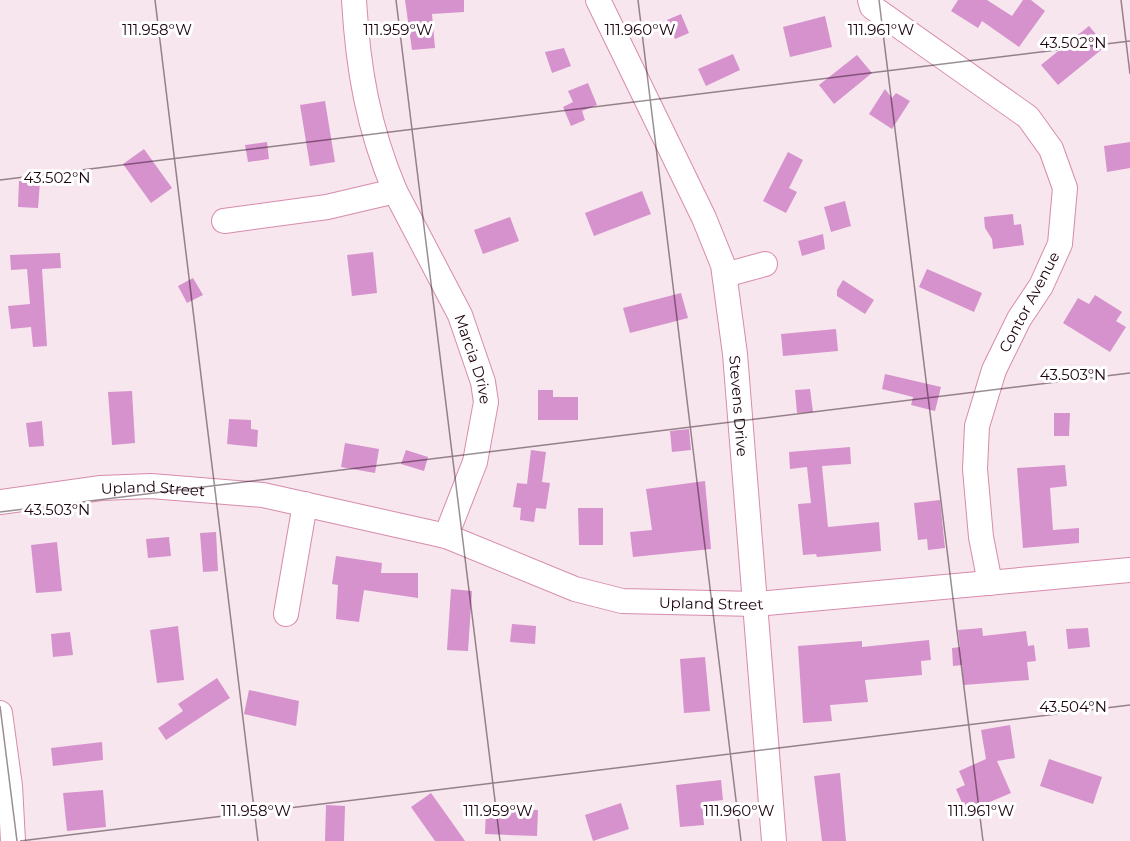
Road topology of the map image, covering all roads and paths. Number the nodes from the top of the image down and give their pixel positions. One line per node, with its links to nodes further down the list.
1 (354, 0): 4 (street, Marcia Drive)
2 (598, 0): 7 (street, Stevens Drive)
3 (870, 0): 12 (street, Contor Avenue)
4 (395, 191): 5 (street); 10 (street, Marcia Drive)
5 (224, 221)
6 (765, 264): 7 (street)
7 (725, 275): 13 (street, Stevens Drive)
8 (0, 502): 9 (street, Upland Street)
9 (305, 504): 10 (street, Upland Street); 14 (street)
10 (446, 536): 13 (street, Upland Street)
11 (1130, 570): 12 (street, Upland Street)
12 (990, 583): 13 (street, Upland Street)
13 (756, 604): 17 (street, Stevens Drive)
14 (286, 614)
15 (0, 713): 16 (street)
16 (13, 841)
17 (774, 841)

